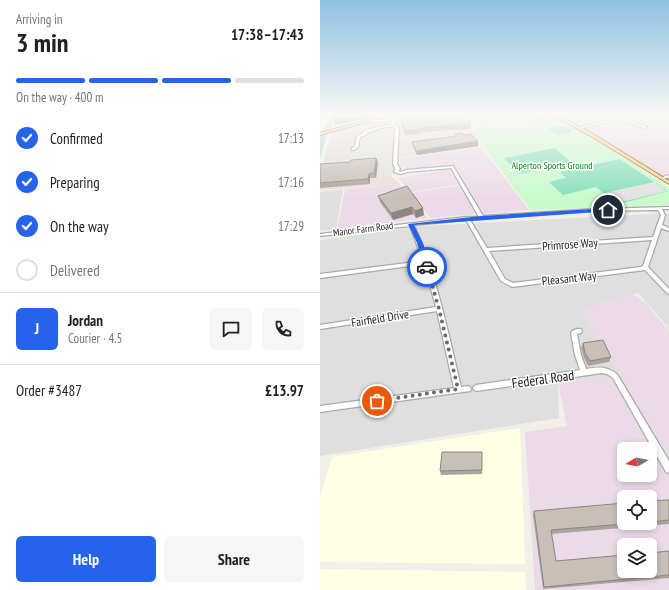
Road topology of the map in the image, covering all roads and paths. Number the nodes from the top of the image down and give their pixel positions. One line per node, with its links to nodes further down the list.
1 (358, 143): 4 (street)
2 (396, 143): 10 (street)
3 (603, 143): 6 (main road)
4 (353, 148)
5 (669, 176): 6 (street)
6 (662, 178): 7 (main road)
7 (669, 183)
8 (669, 208): 9 (street, Manor Farm Road)
9 (660, 209): 10 (street, Manor Farm Road); 13 (street)
10 (481, 217): 11 (street, Manor Farm Road)
11 (467, 218): 12 (street, Manor Farm Road); 17 (street, Pleasant Way)
12 (411, 224): 15 (street, Manor Farm Road); 18 (street)
13 (659, 226): 14 (street); 16 (street)
14 (669, 230)
15 (320, 235)
16 (655, 238): 17 (street, Primrose Way); 19 (street)
17 (486, 250): 19 (street, Pleasant Way)
18 (425, 262): 20 (street); 22 (street)
19 (645, 267): 21 (street)
20 (320, 276)
21 (669, 292)
22 (439, 309): 23 (street, Fairfield Drive); 26 (street)
23 (320, 327)
24 (579, 332): 25 (street)
25 (584, 373): 26 (street, Federal Road); 28 (street, Federal Road)
26 (458, 389): 27 (street, Federal Road)
27 (320, 409)
28 (669, 469)

